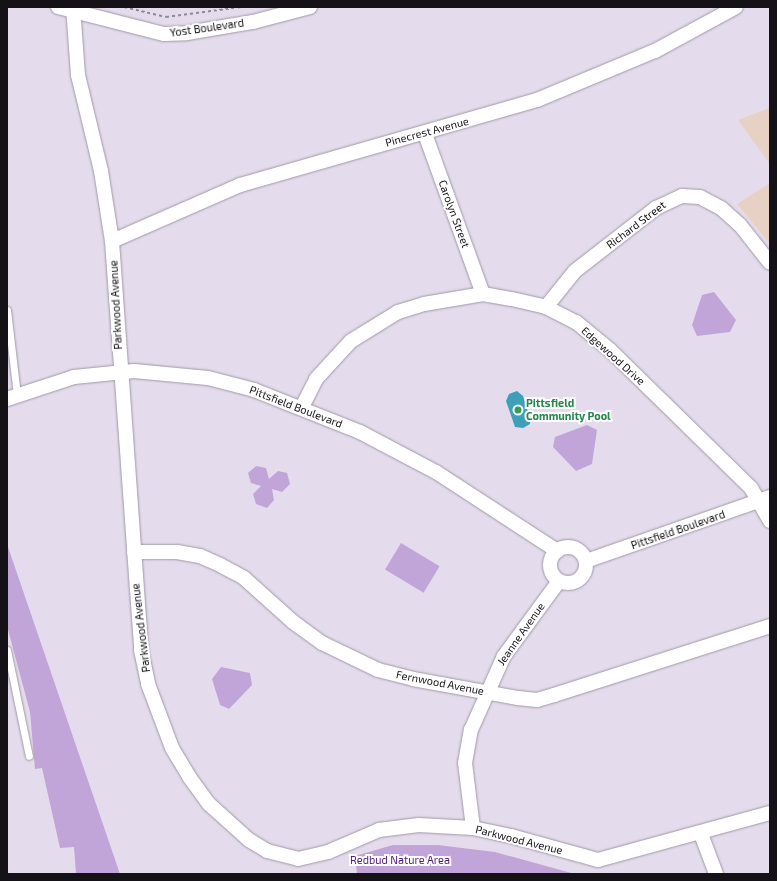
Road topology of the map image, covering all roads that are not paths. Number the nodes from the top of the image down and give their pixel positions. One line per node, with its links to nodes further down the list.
1 (58, 7): 4 (street, Yost Boulevard)
2 (310, 7): 4 (street, Yost Boulevard)
3 (736, 7): 5 (street, Pinecrest Avenue)
4 (73, 10): 6 (street, Parkwood Avenue)
5 (425, 134): 6 (street, Pinecrest Avenue); 8 (street, Carolyn Street)
6 (112, 242): 11 (street, Parkwood Avenue)
7 (770, 263): 9 (street, Richard Street)
8 (483, 294): 9 (street, Edgewood Drive); 13 (street, Edgewood Drive)
9 (546, 307): 14 (street, Edgewood Drive)
10 (7, 310): 12 (lane)
11 (120, 371): 12 (street, Pittsfield Boulevard); 13 (street, Pittsfield Boulevard); 17 (street, Parkwood Avenue)
12 (12, 397)
13 (302, 407): 16 (street, Pittsfield Boulevard)
14 (764, 500): 15 (street, Edgewood Drive); 18 (street, Pittsfield Boulevard)
15 (770, 522)
16 (557, 551): 18 (street); 19 (street)
17 (134, 552): 23 (street, Fernwood Avenue); 26 (street, Parkwood Avenue)
18 (586, 561): 19 (street)
19 (559, 581): 23 (street, Jeanne Avenue)
20 (770, 626): 23 (street, Fernwood Avenue)
21 (7, 650): 22 (lane)
22 (9, 677): 24 (lane)
23 (486, 692): 26 (street, Jeanne Avenue)
24 (29, 756)
25 (770, 812): 27 (street, Parkwood Avenue)
26 (473, 828): 27 (street, Parkwood Avenue)
27 (701, 834): 28 (street)
28 (716, 874)

